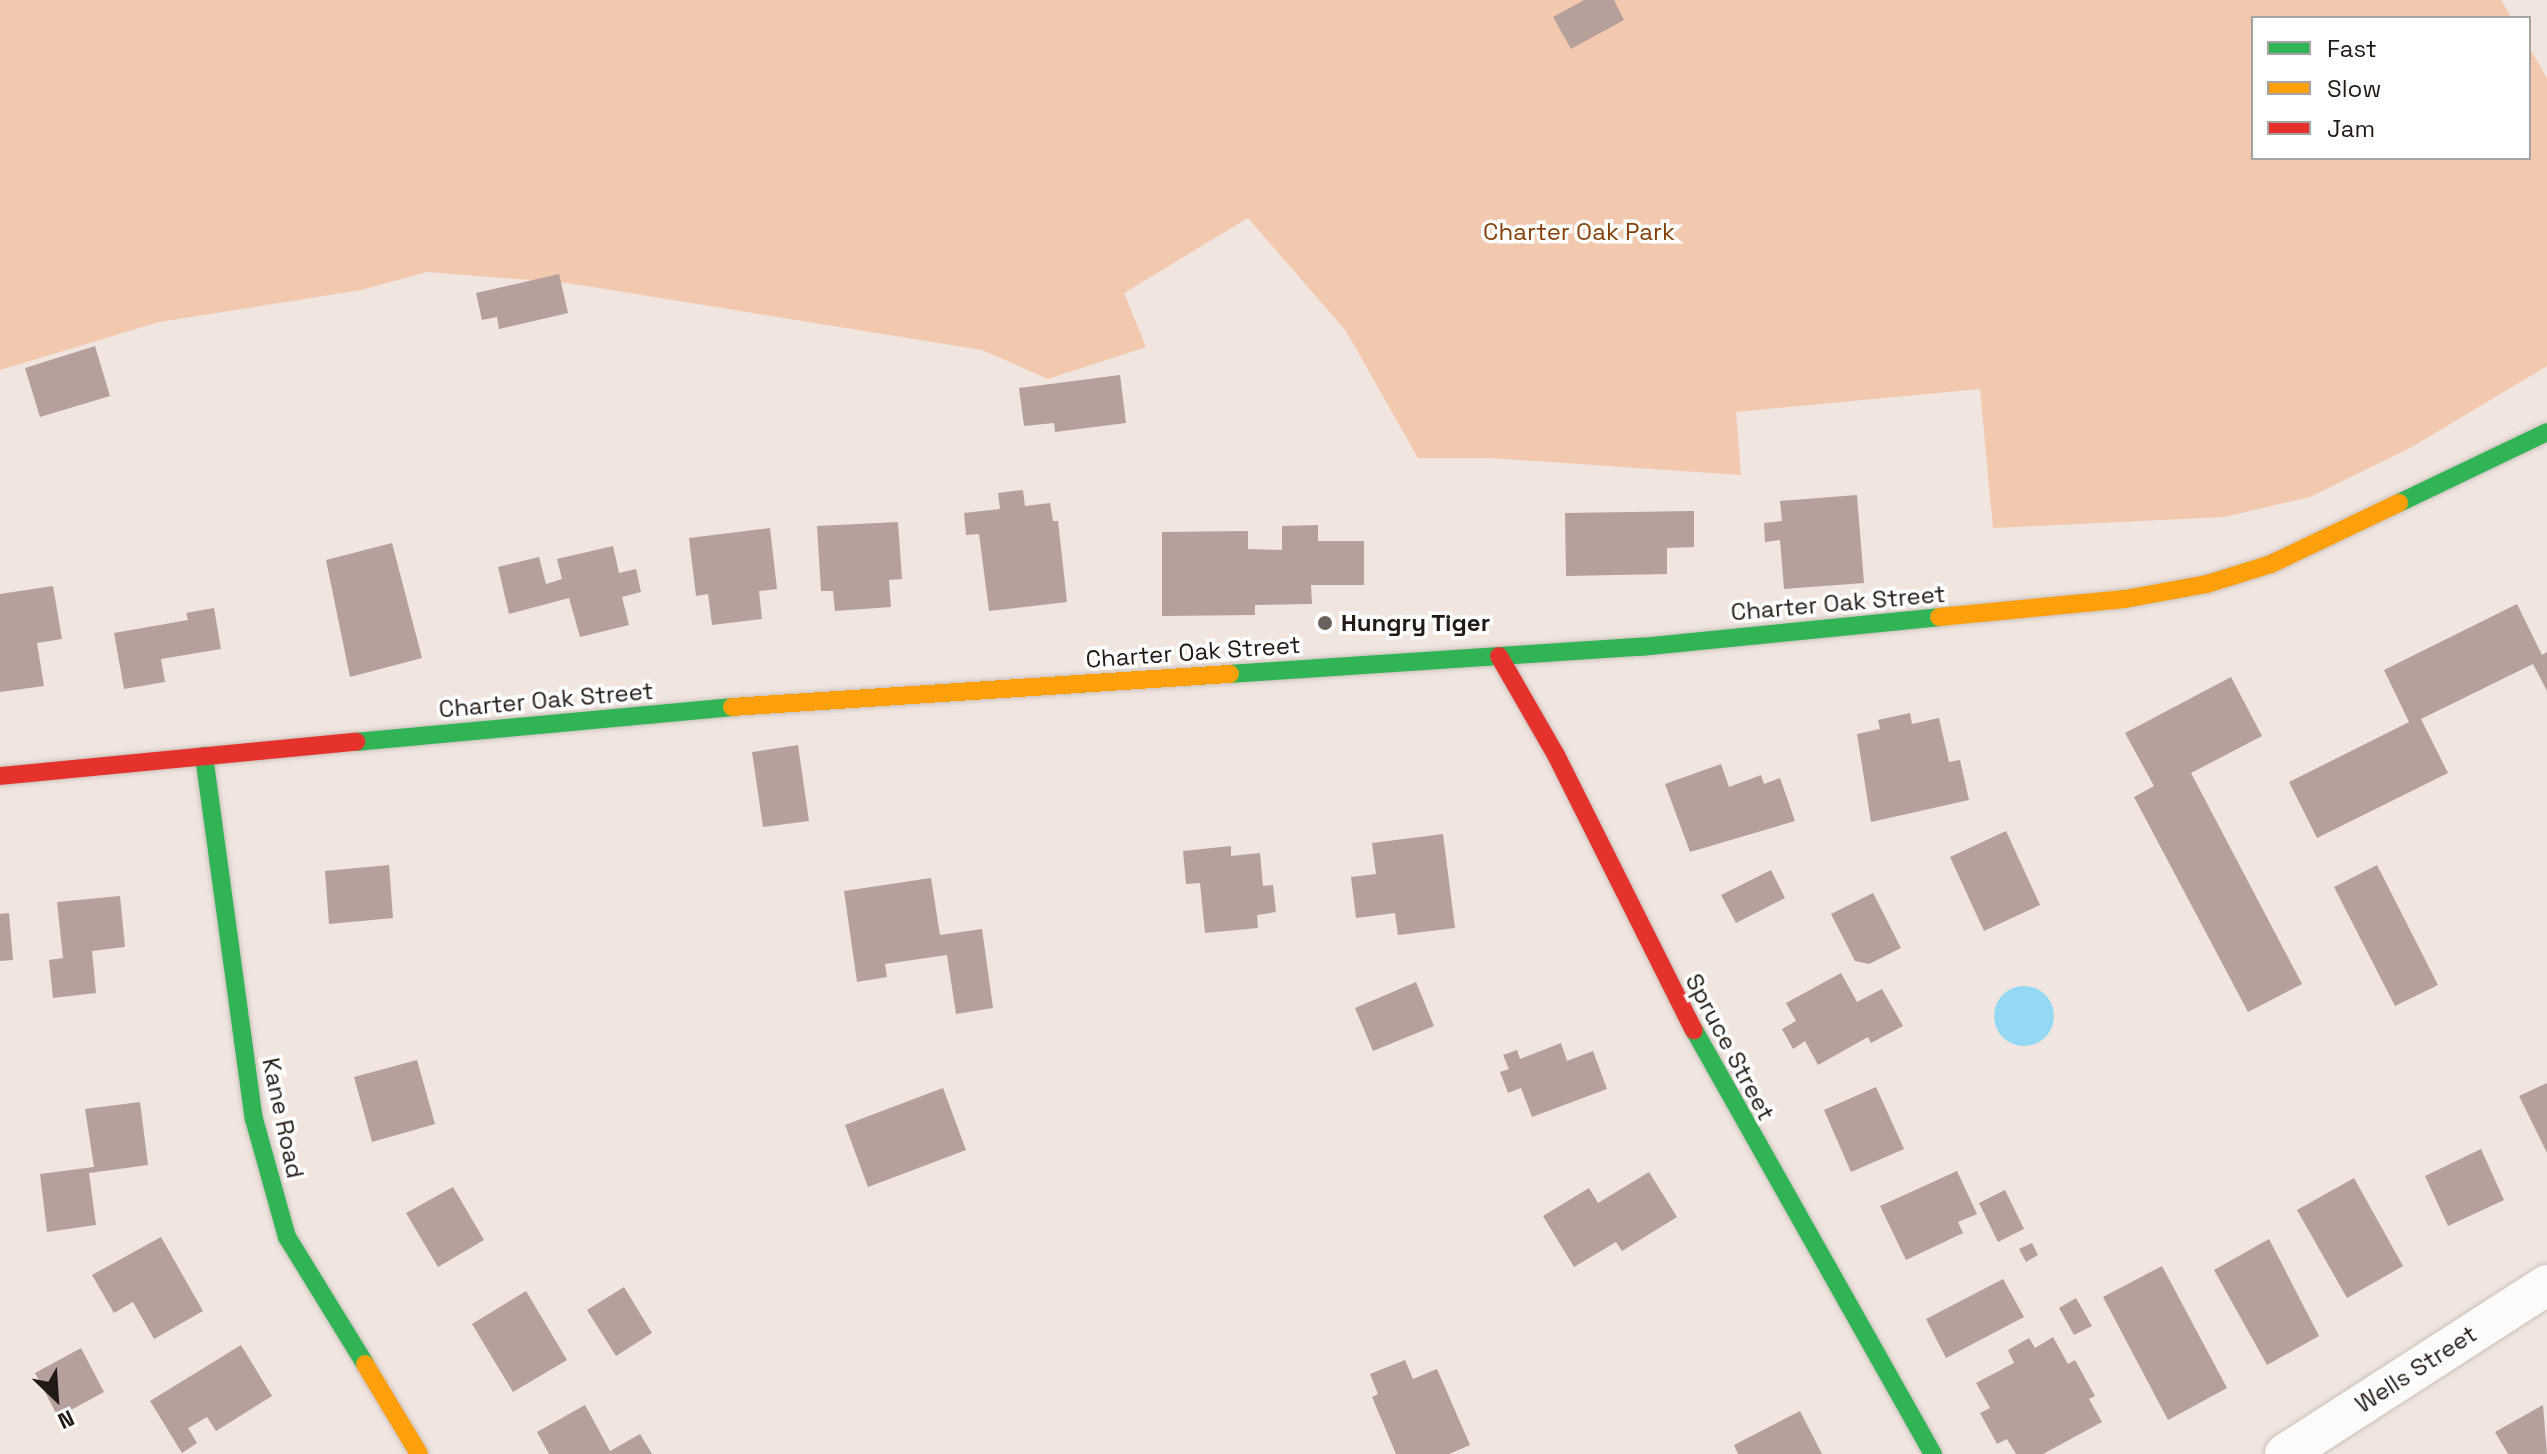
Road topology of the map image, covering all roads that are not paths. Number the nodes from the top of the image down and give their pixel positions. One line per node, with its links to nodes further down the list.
1 (2547, 432): 2 (main road, Charter Oak Street)
2 (1499, 656): 3 (main road, Charter Oak Street); 7 (main road, Spruce Street)
3 (204, 756): 4 (main road, Charter Oak Street); 6 (main road, Kane Road)
4 (0, 776)
5 (2547, 1285): 8 (street, Wells Street)
6 (419, 1454)
7 (1933, 1454)
8 (2285, 1454)

